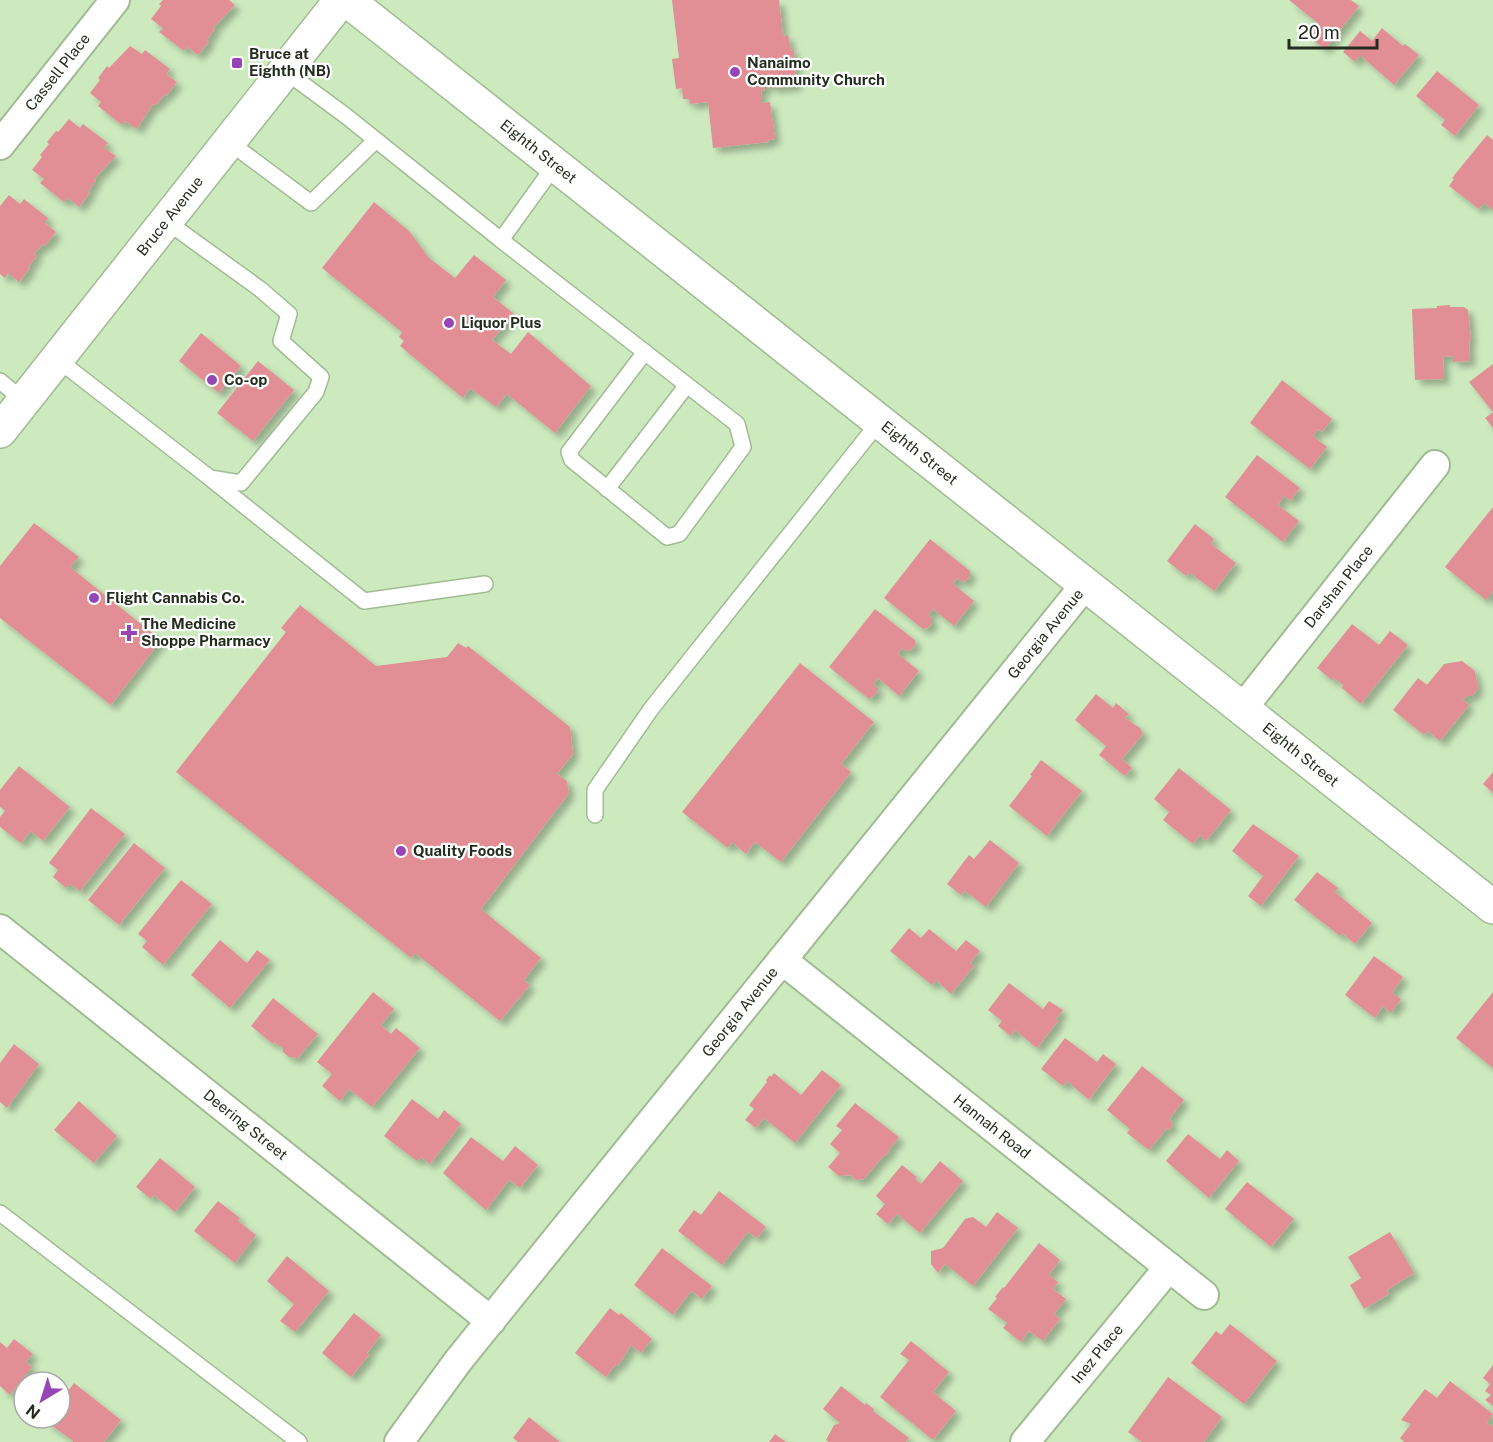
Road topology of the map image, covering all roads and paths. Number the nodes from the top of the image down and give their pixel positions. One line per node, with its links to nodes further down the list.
1 (115, 0): 7 (street, Cassell Place)
2 (341, 0): 4 (street, Bruce Avenue)
3 (347, 0): 8 (street, Eighth Street)
4 (285, 71): 5 (lane); 6 (street, Bruce Avenue)
5 (376, 140): 6 (lane); 10 (lane)
6 (229, 142): 9 (street, Bruce Avenue)
7 (0, 145)
8 (555, 165): 10 (lane); 15 (street, Eighth Street)
9 (166, 221): 12 (street, Bruce Avenue); 18 (lane)
10 (501, 240): 11 (lane)
11 (645, 352): 13 (lane); 19 (lane)
12 (57, 359): 14 (street, Bruce Avenue); 18 (lane)
13 (687, 385): 19 (lane); 19 (lane)
14 (12, 391): 16 (street, Bruce Avenue)
15 (879, 422): 21 (street, Eighth Street); 23 (lane)
16 (0, 431)
17 (1435, 465): 22 (street, Darshan Place)
18 (210, 478): 20 (lane)
19 (607, 489)
20 (485, 584)
21 (1085, 585): 22 (street, Eighth Street); 26 (street, Georgia Avenue)
22 (1242, 709): 24 (street, Eighth Street)
23 (595, 815)
24 (1493, 907)
25 (0, 929): 30 (street, Deering Street)
26 (782, 960): 28 (street, Hannah Road); 30 (street, Georgia Avenue)
27 (0, 1213): 31 (lane)
28 (1169, 1267): 29 (street, Hannah Road); 33 (street, Inez Place)
29 (1204, 1295)
30 (491, 1321): 32 (street, Georgia Avenue)
31 (299, 1442)
32 (399, 1442)
33 (1025, 1442)

